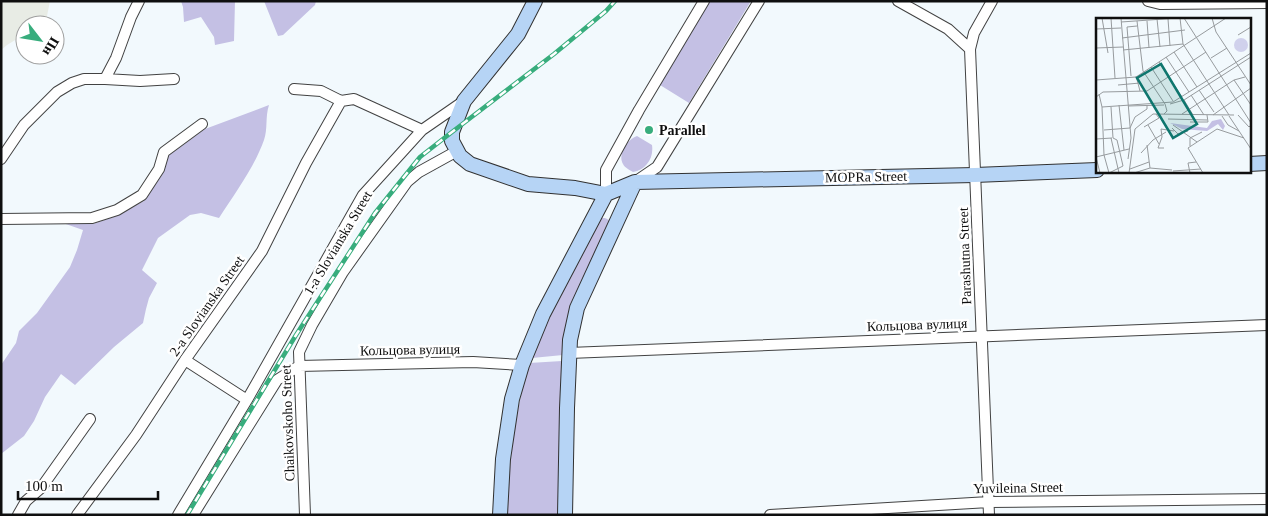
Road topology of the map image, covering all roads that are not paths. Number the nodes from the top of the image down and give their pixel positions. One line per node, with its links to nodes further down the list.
1 (139, 1): 11 (street)
2 (535, 1): 15 (street, 1-a Slovianska Street)
3 (704, 1): 25 (street)
4 (759, 1): 24 (street)
5 (898, 1): 10 (street)
6 (992, 1): 10 (street, Parashutna Street)
7 (1148, 1): 8 (street)
8 (1160, 2): 9 (street)
9 (1267, 3)
10 (970, 49): 23 (street, Parashutna Street)
11 (105, 79): 12 (street); 19 (street)
12 (174, 79)
13 (294, 88): 14 (street)
14 (341, 101): 17 (street); 30 (street, 2-a Slovianska Street)
15 (464, 101): 17 (street, 1-a Slovianska Street); 18 (street)
16 (202, 124): 26 (street)
17 (422, 130): 33 (street, 1-a Slovianska Street)
18 (457, 151): 25 (street); 32 (street, Chaikovskoho Street)
19 (1, 159)
20 (1267, 163): 21 (street)
21 (1250, 164)
22 (1096, 170): 23 (street, MOPRa Street)
23 (975, 175): 24 (street, MOPRa Street); 28 (street, Parashutna Street)
24 (635, 182): 25 (street); 29 (street)
25 (606, 194): 31 (street)
26 (1, 219)
27 (1267, 326): 28 (street, Кольцова вулиця)
28 (982, 336): 29 (street, Кольцова вулиця); 36 (street, Parashutna Street)
29 (569, 352): 43 (street)
30 (185, 360): 33 (street); 38 (street, 2-a Slovianska Street)
31 (522, 365): 32 (street, Кольцова вулиця); 42 (street)
32 (299, 366): 40 (street); 41 (street, Chaikovskoho Street)
33 (247, 400): 39 (street, 1-a Slovianska Street)
34 (90, 418): 37 (street)
35 (1267, 499): 36 (street, Yuvileina Street)
36 (989, 502): 44 (street, Yuvileina Street); 45 (street, Parashutna Street)
37 (18, 515)
38 (77, 515)
39 (178, 515)
40 (193, 515)
41 (305, 515)
42 (500, 515)
43 (565, 515)
44 (770, 515)
45 (989, 515)

